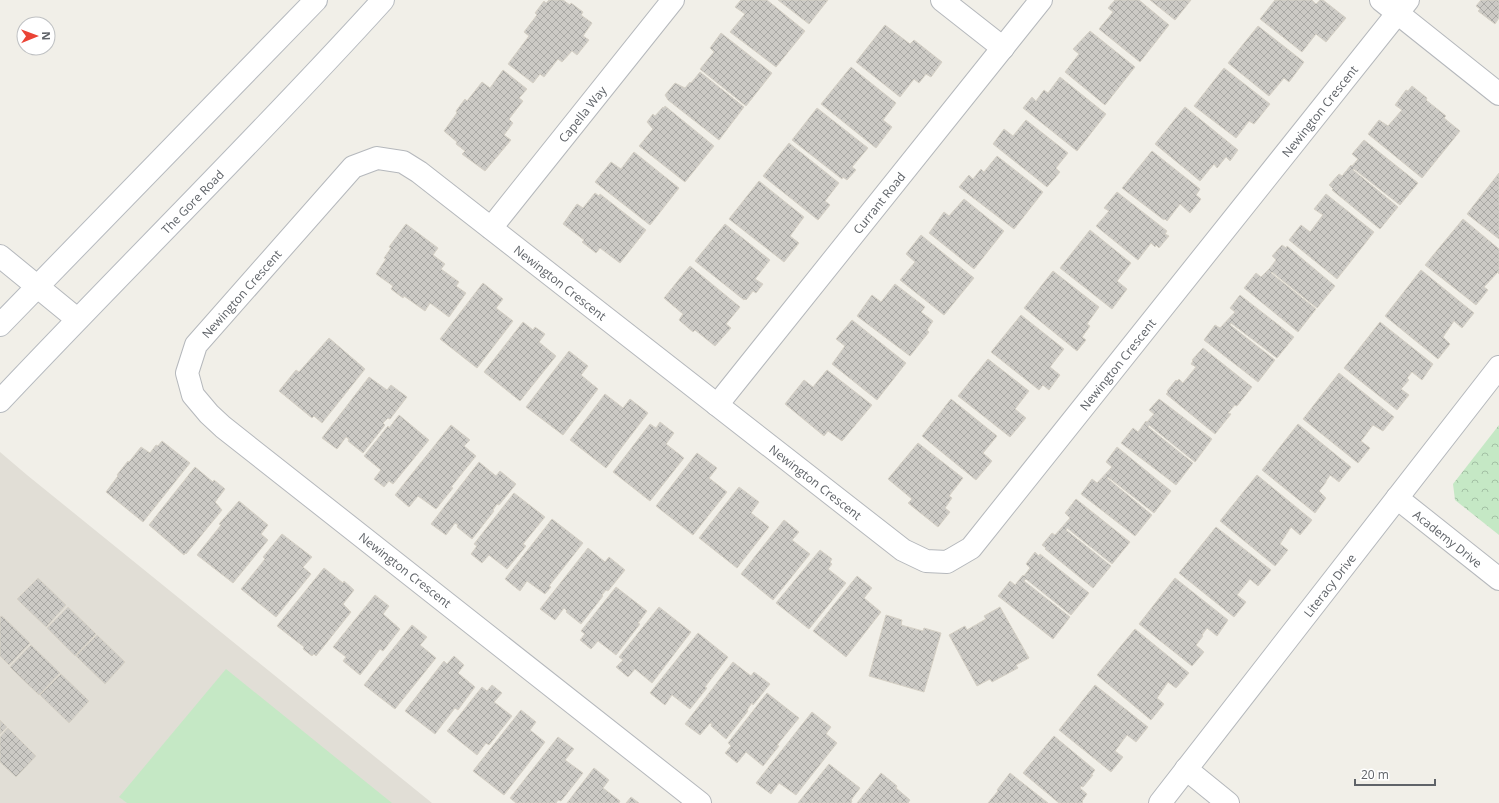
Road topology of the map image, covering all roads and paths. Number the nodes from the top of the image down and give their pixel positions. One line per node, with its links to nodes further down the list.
1 (316, 0): 11 (street)
2 (383, 0): 12 (street, The Gore Road)
3 (673, 0): 9 (street, Capella Way)
4 (942, 0): 7 (street)
5 (1041, 0): 7 (street, Currant Road)
6 (1395, 4): 8 (street); 16 (street, Newington Crescent)
7 (1003, 48): 16 (street, Currant Road)
8 (1499, 94)
9 (491, 228): 16 (street, Newington Crescent); 20 (street, Newington Crescent)
10 (0, 256): 11 (street)
11 (37, 286): 12 (street); 13 (street)
12 (77, 318): 15 (street, The Gore Road)
13 (0, 325)
14 (1499, 367): 17 (street, Literacy Drive)
15 (0, 401)
16 (717, 406)
17 (1397, 498): 18 (street, Academy Drive); 19 (street, Literacy Drive)
18 (1499, 579)
19 (1186, 769): 21 (street, Literacy Drive); 22 (street)
20 (700, 803)
21 (1160, 803)
22 (1228, 803)

